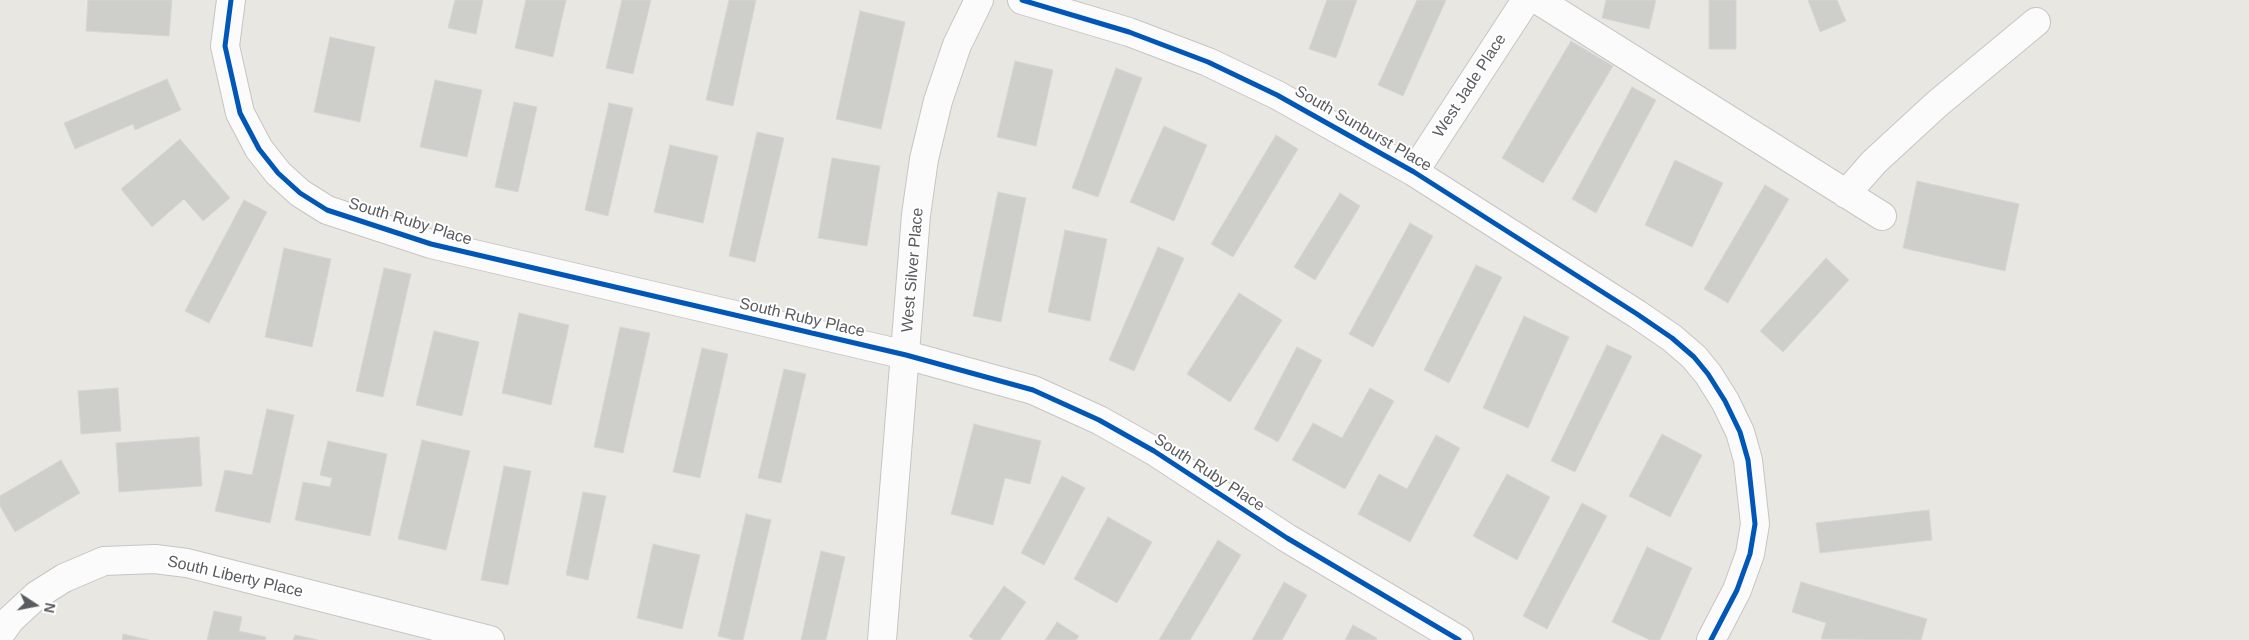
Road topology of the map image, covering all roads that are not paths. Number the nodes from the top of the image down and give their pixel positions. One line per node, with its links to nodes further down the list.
1 (231, 0): 10 (street, South Ruby Place)
2 (979, 0): 10 (street, West Silver Place)
3 (1022, 0): 7 (street, South Sunburst Place)
4 (1526, 0): 7 (street, West Jade Place)
5 (1538, 0): 8 (street)
6 (2036, 22): 8 (street)
7 (1414, 172): 15 (street, South Sunburst Place)
8 (1846, 194): 9 (street)
9 (1882, 216)
10 (906, 355): 13 (street, West Silver Place); 14 (street, South Ruby Place)
11 (0, 634): 12 (street, South Liberty Place)
12 (490, 640)
13 (882, 640)
14 (1459, 640)
15 (1711, 640)

